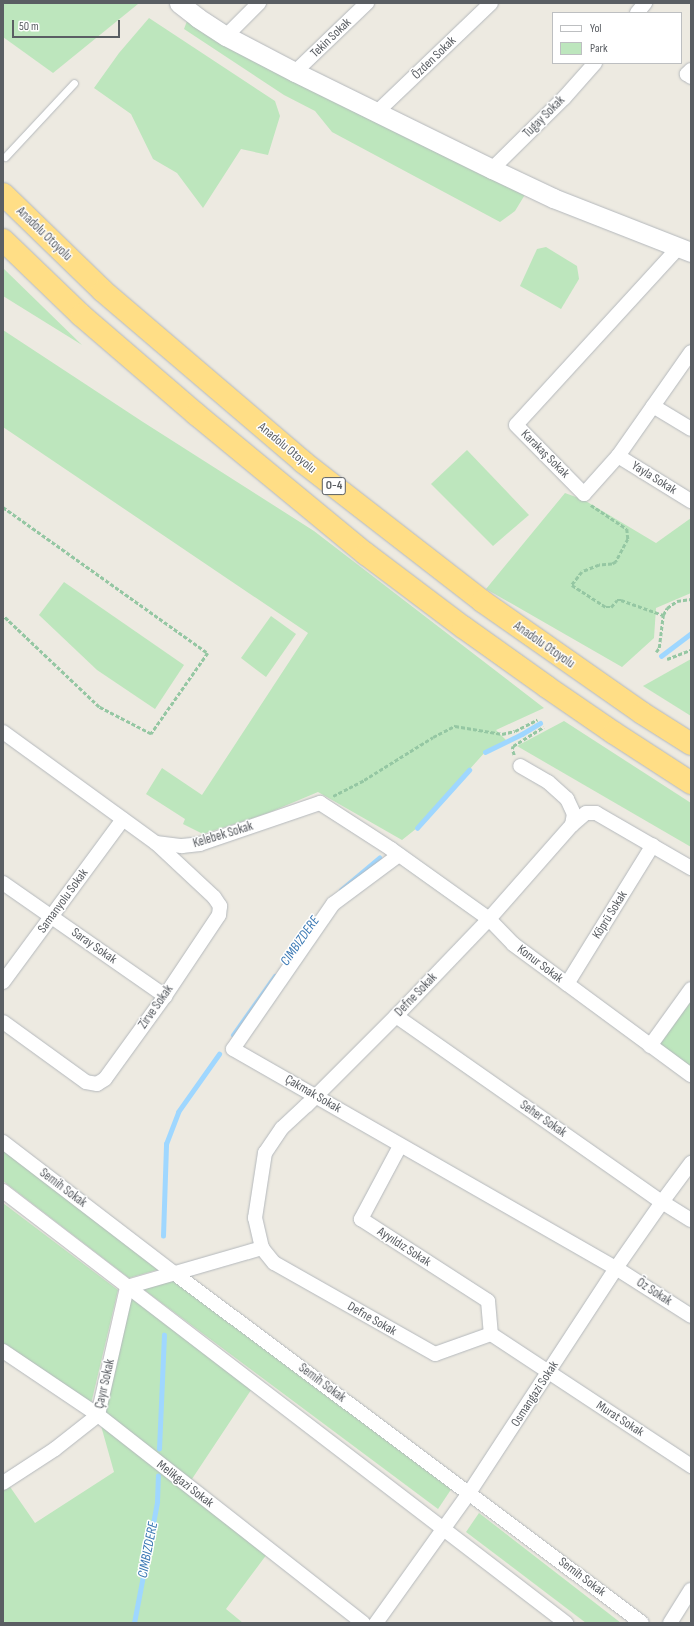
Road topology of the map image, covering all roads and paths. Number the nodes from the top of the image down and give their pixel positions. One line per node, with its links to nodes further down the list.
1 (180, 3): 7 (street)
2 (260, 3): 7 (street)
3 (367, 3): 9 (street, Tekin Sokak)
4 (645, 3): 6 (street)
5 (487, 4): 11 (street, Özden Sokak)
6 (637, 12)
7 (226, 36): 9 (street)
8 (594, 64): 13 (street, Tugay Sokak)
9 (295, 72): 11 (street)
10 (74, 83): 12 (lane)
11 (376, 113): 13 (street)
12 (5, 157)
13 (492, 169): 16 (street)
14 (3, 194): 33 (highway, Anadolu Otoyolu / O-4)
15 (3, 240): 35 (highway, O-4)
16 (685, 250): 21 (street, Karakaş Sokak)
17 (691, 352): 18 (street)
18 (653, 406): 19 (street); 20 (street)
19 (691, 429)
20 (618, 456): 21 (street); 22 (street, Yayla Sokak)
21 (584, 494): 25 (path)
22 (691, 501)
23 (3, 507): 26 (path)
24 (691, 599): 25 (path)
25 (663, 615): 28 (path)
26 (3, 616)
27 (691, 650): 29 (path)
28 (656, 652)
29 (667, 659)
30 (537, 720): 36 (path)
31 (544, 727): 34 (path)
32 (3, 732): 37 (street, Kelebek Sokak)
33 (691, 744)
34 (520, 766): 38 (street)
35 (691, 783)
36 (320, 803): 39 (street, Kelebek Sokak); 41 (street)
37 (122, 819): 39 (street, Kelebek Sokak); 44 (street, Samanyolu Sokak)
38 (572, 825): 40 (street); 45 (street, Defne Sokak)
39 (156, 843): 49 (street, Zirve Sokak)
40 (653, 846): 42 (street); 47 (street, Köprü Sokak)
41 (395, 852): 45 (street, Konur Sokak); 54 (street, Çakmak Sokak)
42 (691, 868)
43 (3, 884): 44 (street, Saray Sokak)
44 (52, 917): 46 (street, Samanyolu Sokak); 49 (street, Saray Sokak)
45 (490, 918): 47 (street, Konur Sokak); 50 (street, Defne Sokak)
46 (4, 979)
47 (567, 984): 52 (street, Konur Sokak)
48 (691, 989): 52 (street)
49 (165, 996): 51 (street, Zirve Sokak)
50 (396, 1016): 54 (street, Defne Sokak); 59 (street, Seher Sokak)
51 (3, 1022)
52 (650, 1046): 53 (street, Konur Sokak)
53 (691, 1075)
54 (316, 1096): 56 (street, Çakmak Sokak); 61 (street, Defne Sokak)
55 (3, 1142): 63 (street, Semih Sokak)
56 (400, 1146): 62 (street, Çakmak Sokak); 66 (street, Ayyıldız Sokak)
57 (691, 1163): 59 (street, Osmangazi Sokak)
58 (3, 1191): 64 (street)
59 (662, 1202): 60 (street, Seher Sokak); 62 (street, Osmangazi Sokak)
60 (691, 1220)
61 (262, 1248): 63 (street); 66 (street, Defne Sokak)
62 (616, 1268): 65 (street, Öz Sokak); 68 (street, Osmangazi Sokak)
63 (174, 1273): 64 (street); 72 (street, Semih Sokak)
64 (127, 1287): 69 (street, Çayır Sokak); 73 (street)
65 (691, 1316)
66 (491, 1334): 68 (street, Murat Sokak)
67 (3, 1351): 69 (street, Melikgazi Sokak)
68 (549, 1372): 70 (street, Murat Sokak); 72 (street, Osmangazi Sokak)
69 (98, 1415): 71 (street, Çayır Sokak); 75 (street, Melikgazi Sokak)
70 (691, 1466)
71 (3, 1483)
72 (469, 1492): 73 (street, Osmangazi Sokak); 78 (street, Semih Sokak)
73 (443, 1529): 76 (street, Osmangazi Sokak); 77 (street)
74 (691, 1590): 79 (street)
75 (363, 1623)
76 (376, 1623)
77 (566, 1623)
78 (642, 1623)
79 (670, 1623)

